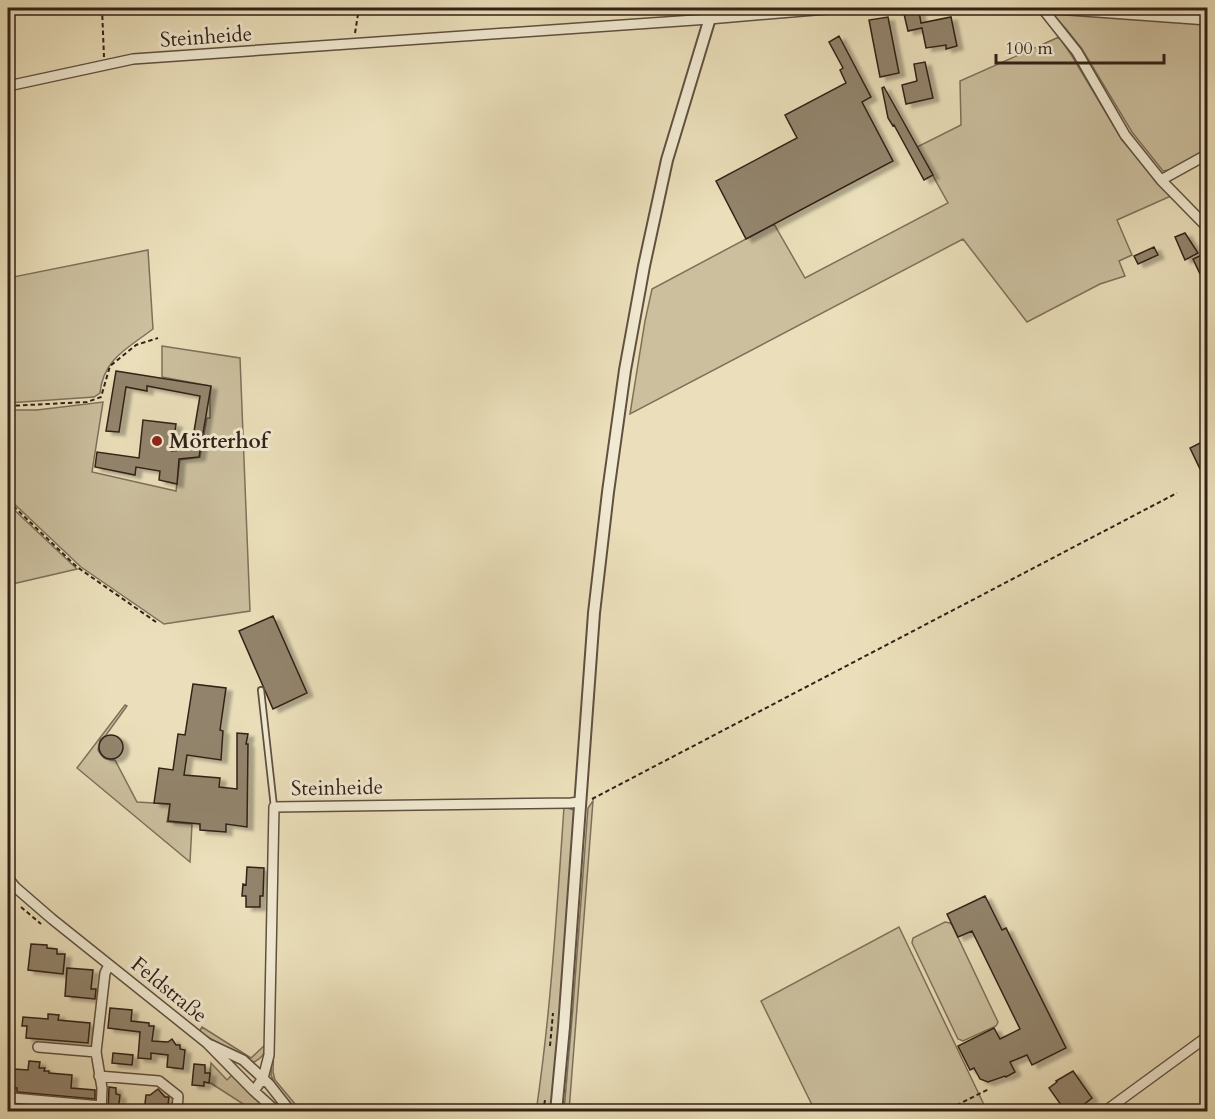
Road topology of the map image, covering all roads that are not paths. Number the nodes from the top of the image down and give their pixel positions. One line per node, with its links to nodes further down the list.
1 (713, 8): 5 (street)
2 (839, 8): 5 (street, Steinheide)
3 (1036, 8): 4 (street)
4 (1042, 8): 6 (street); 9 (street)
5 (709, 19): 7 (street, Steinheide); 12 (street)
6 (1208, 20)
7 (8, 86)
8 (1208, 154): 9 (street)
9 (1161, 180): 10 (street)
10 (1208, 228)
11 (261, 690): 13 (lane)
12 (580, 802): 13 (street, Steinheide); 29 (street)
13 (274, 807): 22 (street, Steinheide)
14 (8, 878): 15 (street, Feldstraße)
15 (12, 891): 16 (street, Feldstraße)
16 (109, 965): 18 (street, Feldstraße); 20 (street, Feldstraße)
17 (1208, 1036): 30 (street)
18 (207, 1043): 22 (street, Feldstraße); 23 (street, Feldstraße)
19 (38, 1047): 20 (street)
20 (96, 1052): 21 (street, Feldstraße)
21 (99, 1076): 25 (street, Feldstraße); 26 (street)
22 (263, 1078): 23 (street, Steinheide); 28 (street, Feldstraße)
23 (254, 1091): 27 (street, Feldstraße)
24 (13, 1098): 25 (street, Feldstraße)
25 (101, 1109)
26 (177, 1112)
27 (277, 1112)
28 (291, 1112)
29 (556, 1112)
30 (1104, 1112)

